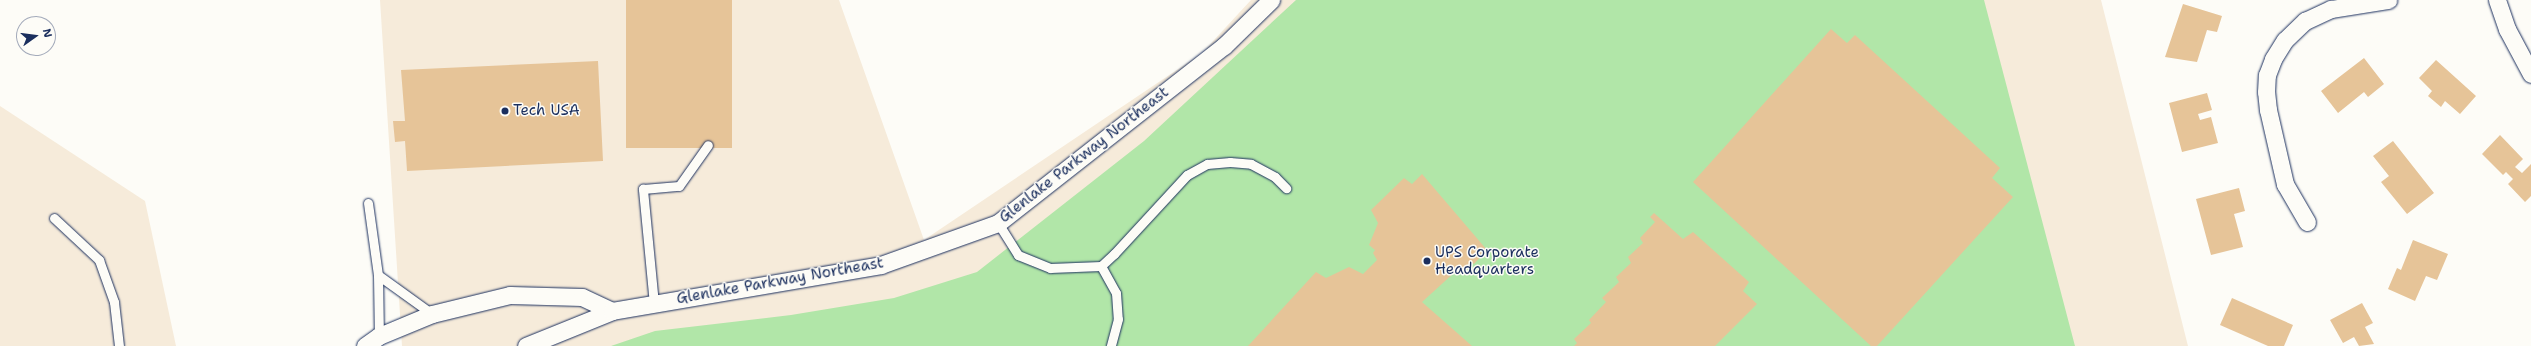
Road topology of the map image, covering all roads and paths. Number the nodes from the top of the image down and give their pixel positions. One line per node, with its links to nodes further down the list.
1 (1271, 0): 10 (street, Glenlake Parkway Northeast)
2 (2388, 0): 9 (street)
3 (2497, 0): 4 (street)
4 (2531, 74)
5 (708, 145): 13 (lane)
6 (1286, 188): 11 (lane)
7 (368, 203): 12 (lane)
8 (54, 218): 17 (lane)
9 (2307, 222)
10 (998, 223): 11 (lane); 13 (street, Glenlake Parkway Northeast)
11 (1101, 266): 20 (lane)
12 (378, 275): 15 (lane); 16 (lane)
13 (654, 304): 14 (street, Glenlake Parkway Northeast)
14 (612, 311): 15 (street); 19 (street, Glenlake Parkway Northeast)
15 (432, 314): 16 (street)
16 (379, 336): 18 (street)
17 (119, 346)
18 (365, 346)
19 (526, 346)
20 (1111, 346)

